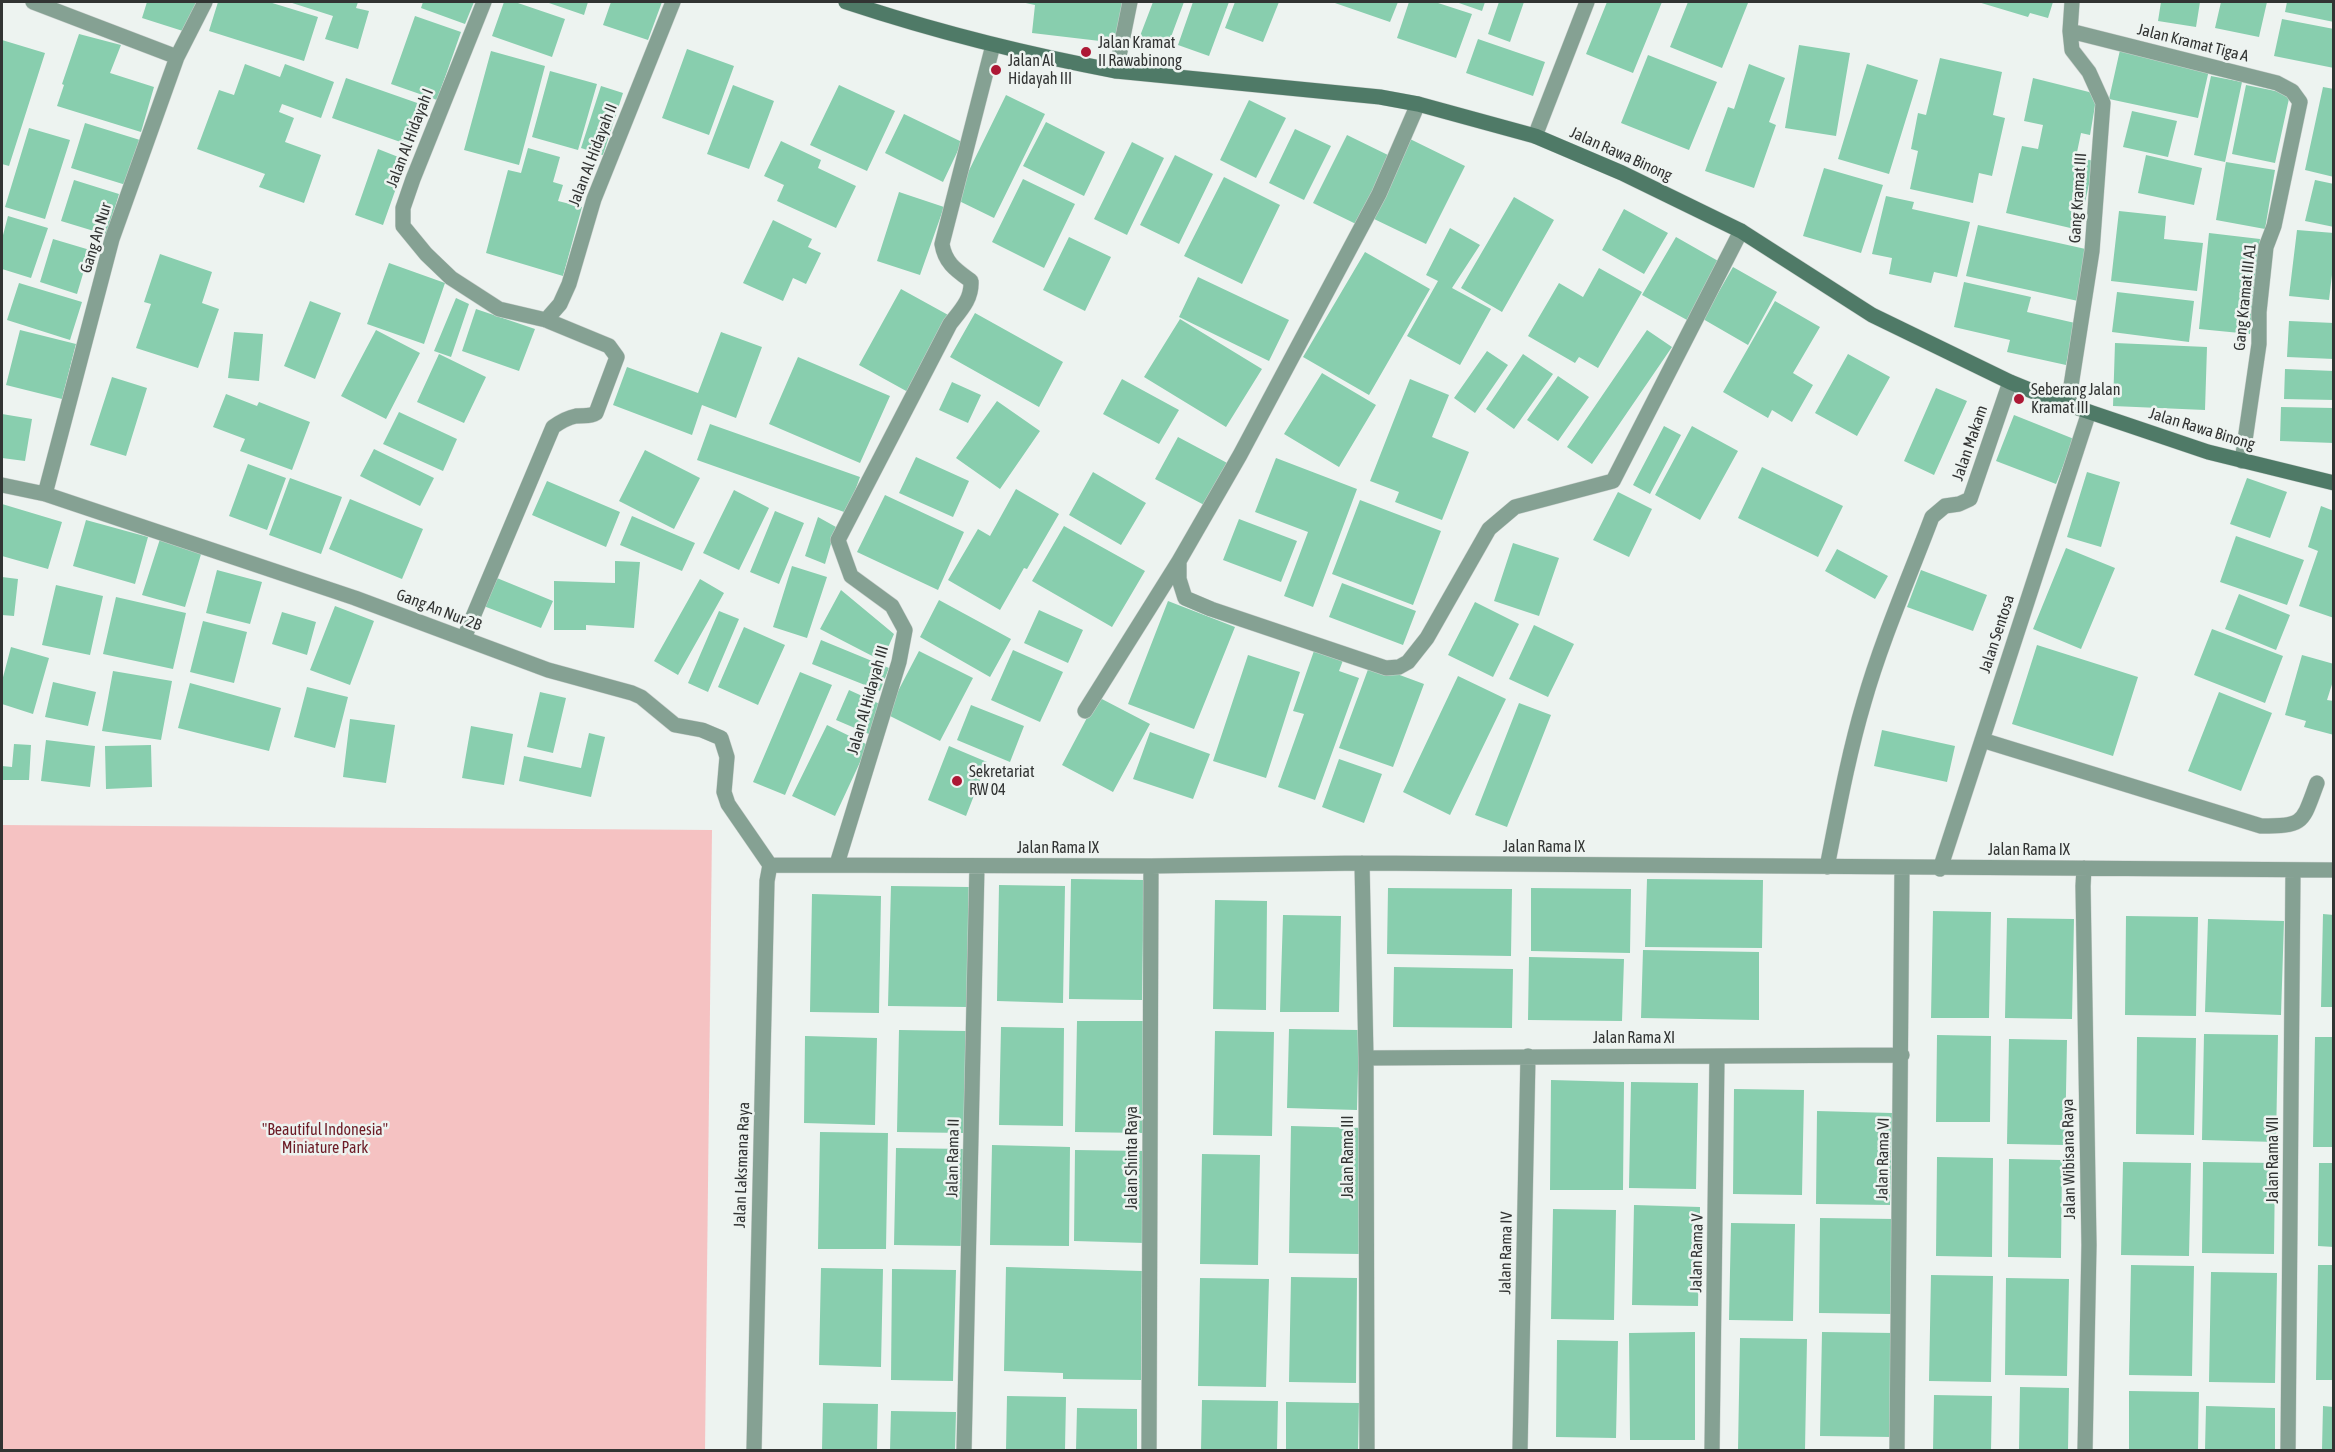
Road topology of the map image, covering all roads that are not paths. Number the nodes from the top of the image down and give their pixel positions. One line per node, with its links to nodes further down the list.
1 (33, 2): 11 (street)
2 (205, 2): 11 (street, Gang An Nur)
3 (484, 2): 17 (street, Jalan Al Hidayah I)
4 (673, 2): 17 (street, Jalan Al Hidayah II)
5 (846, 2): 10 (main road, Jalan Rawa Binong)
6 (1130, 2): 12 (street)
7 (1587, 2): 15 (street)
8 (2072, 2): 9 (street, Gang Kramat III)
9 (2070, 30): 13 (street, Jalan Kramat Tiga A); 19 (street, Gang Kramat III)
10 (993, 45): 12 (main road, Jalan Rawa Binong); 31 (street, Jalan Al Hidayah III)
11 (177, 57): 24 (street, Gang An Nur)
12 (1116, 71): 14 (main road, Jalan Rawa Binong)
13 (2300, 102): 21 (street, Gang Kramat III A1)
14 (1418, 104): 15 (main road, Jalan Rawa Binong); 25 (street)
15 (1535, 136): 16 (main road, Jalan Rawa Binong)
16 (1741, 231): 18 (main road, Jalan Rawa Binong); 25 (street)
17 (546, 320): 26 (street)
18 (2010, 382): 19 (main road, Jalan Rawa Binong); 35 (street, Jalan Makam)
19 (2068, 405): 20 (main road, Jalan Rawa Binong)
20 (2090, 412): 21 (main road, Jalan Rawa Binong); 28 (street, Jalan Sentosa)
21 (2242, 461): 22 (main road, Jalan Rawa Binong)
22 (2334, 483)
23 (2, 484): 24 (street, Gang An Nur 2B)
24 (45, 494): 26 (street, Gang An Nur 2B)
25 (1179, 561): 27 (street)
26 (464, 638): 32 (street, Gang An Nur 2B)
27 (1085, 711)
28 (1982, 740): 29 (street); 38 (street, Jalan Sentosa)
29 (2317, 783)
30 (1362, 863): 34 (street, Jalan Rama IX); 35 (street, Jalan Rama IX); 44 (street, Jalan Rama III)
31 (837, 864): 32 (street, Jalan Rama IX); 33 (street, Jalan Rama IX)
32 (770, 865): 45 (street, Jalan Laksmana Raya)
33 (977, 866): 34 (street, Jalan Rama IX); 46 (street, Jalan Rama II)
34 (1151, 866): 47 (street, Jalan Shinta Raya)
35 (1827, 867): 36 (street, Jalan Rama IX)
36 (1902, 868): 38 (street, Jalan Rama IX); 41 (street, Jalan Rama VI)
37 (2084, 868): 38 (street, Jalan Rama IX); 39 (street, Jalan Rama IX); 52 (street, Jalan Wibisana Raya)
38 (1940, 869)
39 (2293, 870): 40 (street, Jalan Rama IX); 53 (street, Jalan Rama VII)
40 (2334, 870)
41 (1902, 1055): 43 (street, Jalan Rama XI); 51 (street, Jalan Rama VI)
42 (1528, 1056): 43 (street, Jalan Rama XI); 44 (street, Jalan Rama XI); 49 (street, Jalan Rama IV)
43 (1717, 1057): 50 (street, Jalan Rama V)
44 (1366, 1058): 48 (street, Jalan Rama III)
45 (754, 1450)
46 (964, 1450)
47 (1149, 1450)
48 (1367, 1450)
49 (1520, 1450)
50 (1712, 1450)
51 (1897, 1450)
52 (2085, 1450)
53 (2288, 1450)

